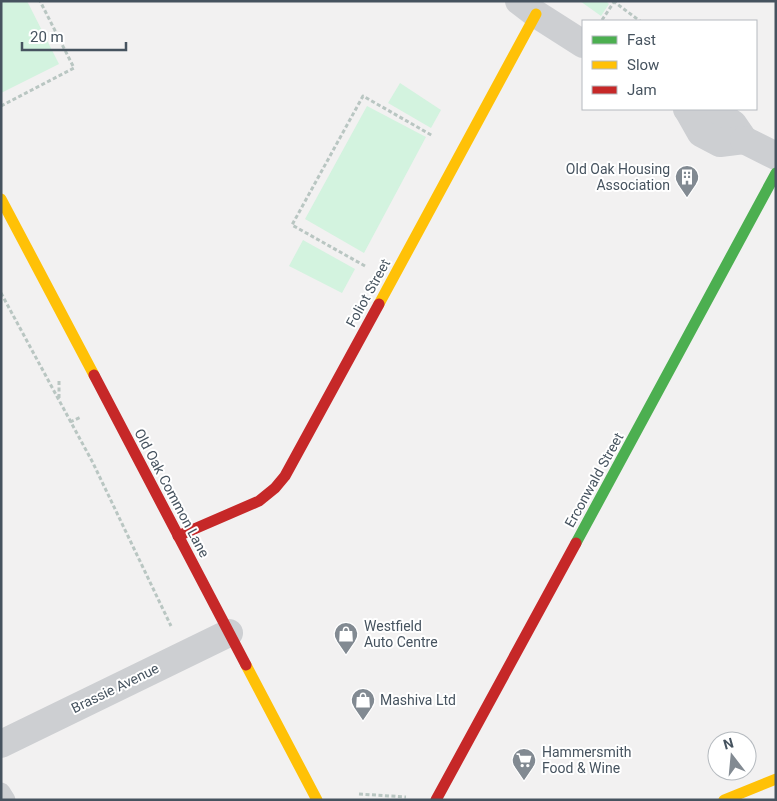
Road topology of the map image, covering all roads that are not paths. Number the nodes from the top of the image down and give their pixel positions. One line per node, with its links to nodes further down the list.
1 (528, 8): 2 (street); 7 (street, Foliot Street)
2 (582, 43)
3 (700, 110): 4 (street)
4 (776, 156)
5 (776, 173): 14 (street, Erconwald Street)
6 (1, 199): 7 (street, Old Oak Common Lane)
7 (178, 536): 8 (street, Old Oak Common Lane)
8 (229, 633): 9 (street, Brassie Avenue); 13 (street, Old Oak Common Lane)
9 (1, 744)
10 (776, 779): 15 (street)
11 (1, 792): 12 (lane)
12 (6, 800)
13 (318, 800)
14 (436, 800)
15 (724, 800)

